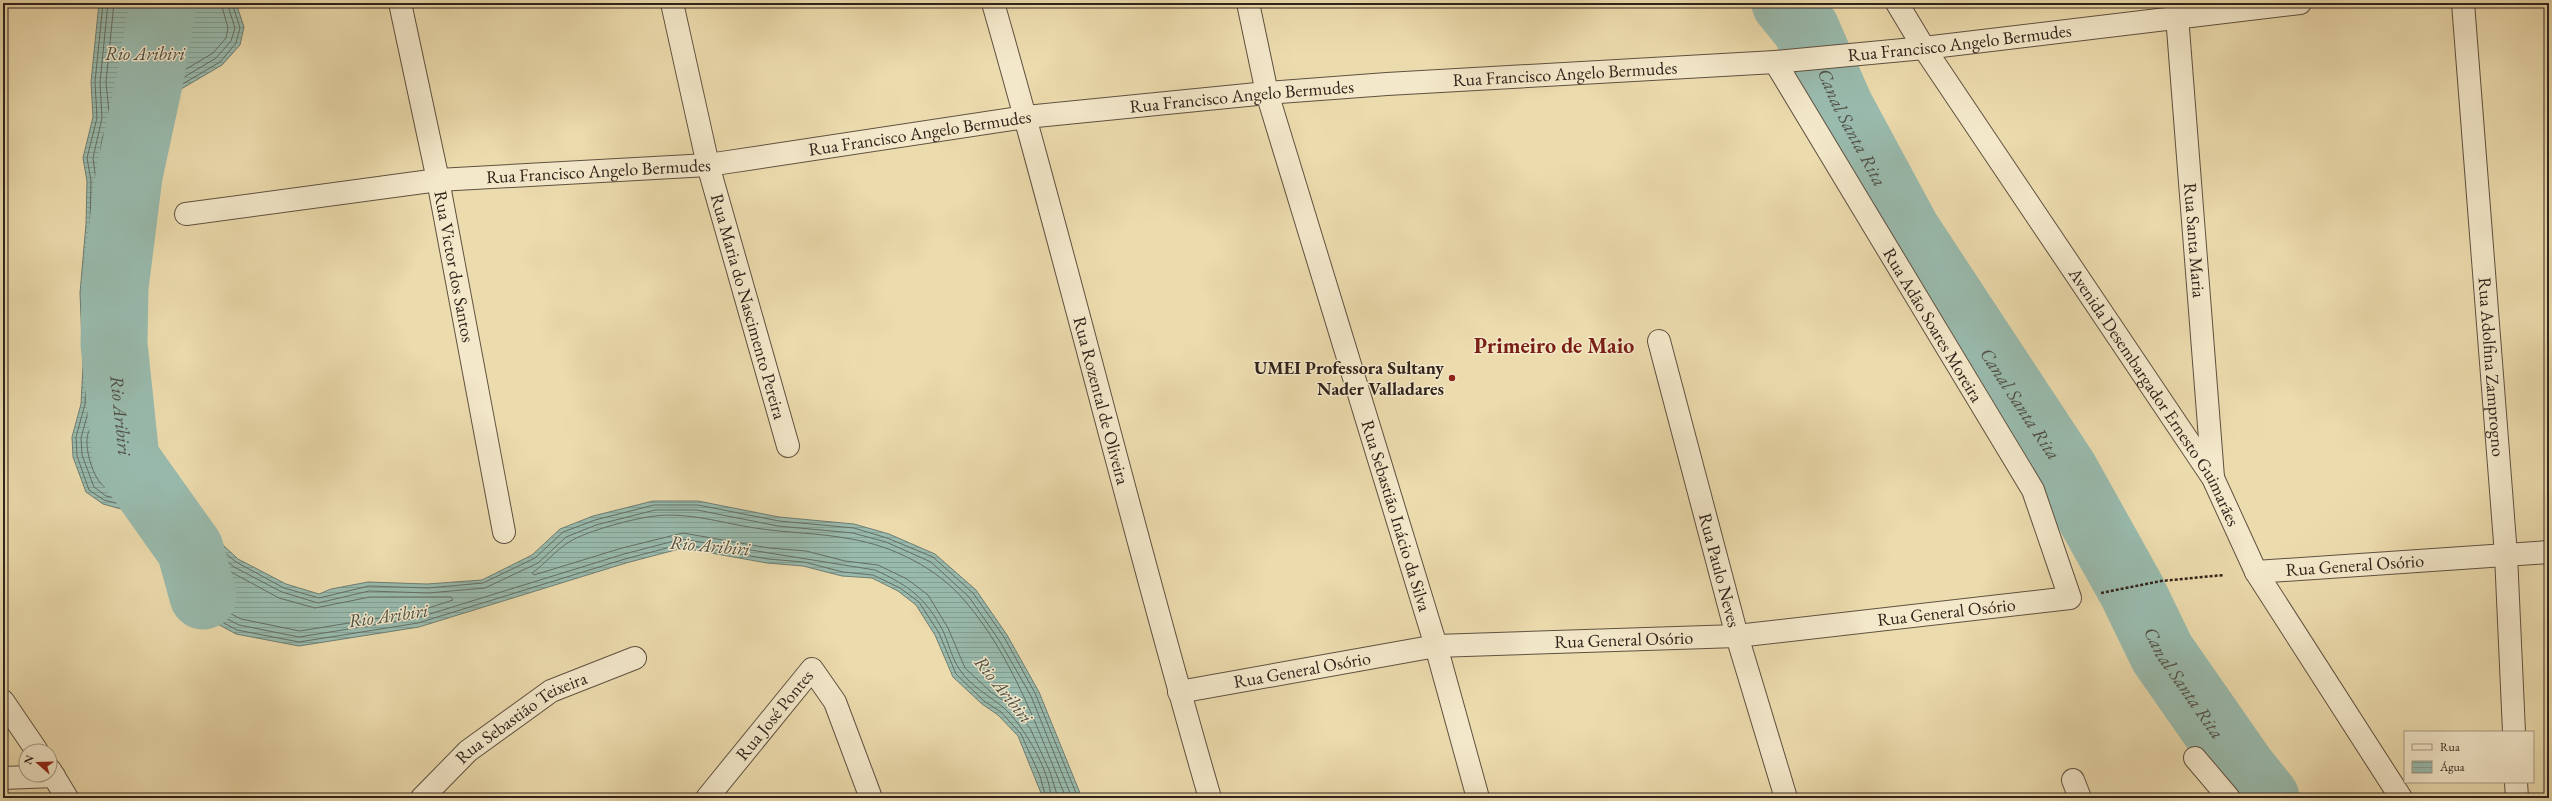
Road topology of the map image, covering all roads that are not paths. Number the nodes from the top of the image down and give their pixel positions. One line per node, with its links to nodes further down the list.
1 (400, 3): 14 (street, Rua Victor dos Santos)
2 (672, 3): 13 (street, Rua Maria do Nascimento Pereira)
3 (993, 3): 12 (street, Rua Rozental de Oliveira)
4 (1248, 3): 11 (street, Rua Sebastião Inácio da Silva)
5 (1897, 3): 9 (street, Avenida Desembargador Ernesto Guimarães)
6 (2300, 3): 8 (street, Rua Francisco Angelo Bermudes)
7 (2462, 3): 21 (street, Rua Adolfina Zamprogno)
8 (2177, 10): 9 (street, Rua Francisco Angelo Bermudes); 18 (street, Rua Santa Maria)
9 (1924, 48): 10 (street, Rua Francisco Angelo Bermudes); 18 (street, Avenida Desembargador Ernesto Guimarães)
10 (1780, 62): 11 (street, Rua Francisco Angelo Bermudes); 23 (street, Rua Adão Soares Moreira)
11 (1267, 93): 12 (street, Rua Francisco Angelo Bermudes); 25 (street, Rua Sebastião Inácio da Silva)
12 (1026, 117): 13 (street, Rua Francisco Angelo Bermudes); 27 (street, Rua Rozental de Oliveira)
13 (708, 165): 14 (street, Rua Francisco Angelo Bermudes); 17 (street, Rua Maria do Nascimento Pereira)
14 (438, 180): 15 (street, Rua Francisco Angelo Bermudes); 19 (street, Rua Victor dos Santos)
15 (186, 214)
16 (1659, 341): 24 (street, Rua Paulo Neves)
17 (788, 446)
18 (2213, 478): 22 (street, Avenida Desembargador Ernesto Guimarães)
19 (504, 532)
20 (2549, 552): 21 (street, Rua General Osório)
21 (2506, 555): 22 (street, Rua General Osório); 29 (street, Rua Adolfina Zamprogno)
22 (2256, 572): 44 (street, Avenida Desembargador Ernesto Guimarães)
23 (2070, 598): 24 (street, Rua General Osório)
24 (1737, 636): 25 (street, Rua General Osório); 42 (street, Rua Paulo Neves)
25 (1436, 646): 27 (street, Rua General Osório); 41 (street, Rua Sebastião Inácio da Silva)
26 (635, 658): 37 (street, Rua Sebastião Teixeira)
27 (1179, 692): 40 (street, Rua Rozental de Oliveira)
28 (3, 701): 30 (street)
29 (2514, 731)
30 (32, 743)
31 (2195, 758): 43 (street)
32 (18, 776): 33 (street)
33 (3, 778)
34 (58, 783): 36 (street)
35 (2516, 783): 45 (street)
36 (67, 798)
37 (422, 798)
38 (707, 798): 39 (street, Rua José Pontes)
39 (871, 798)
40 (1210, 798)
41 (1478, 798)
42 (1786, 798)
43 (2229, 798)
44 (2402, 798)
45 (2517, 798)

